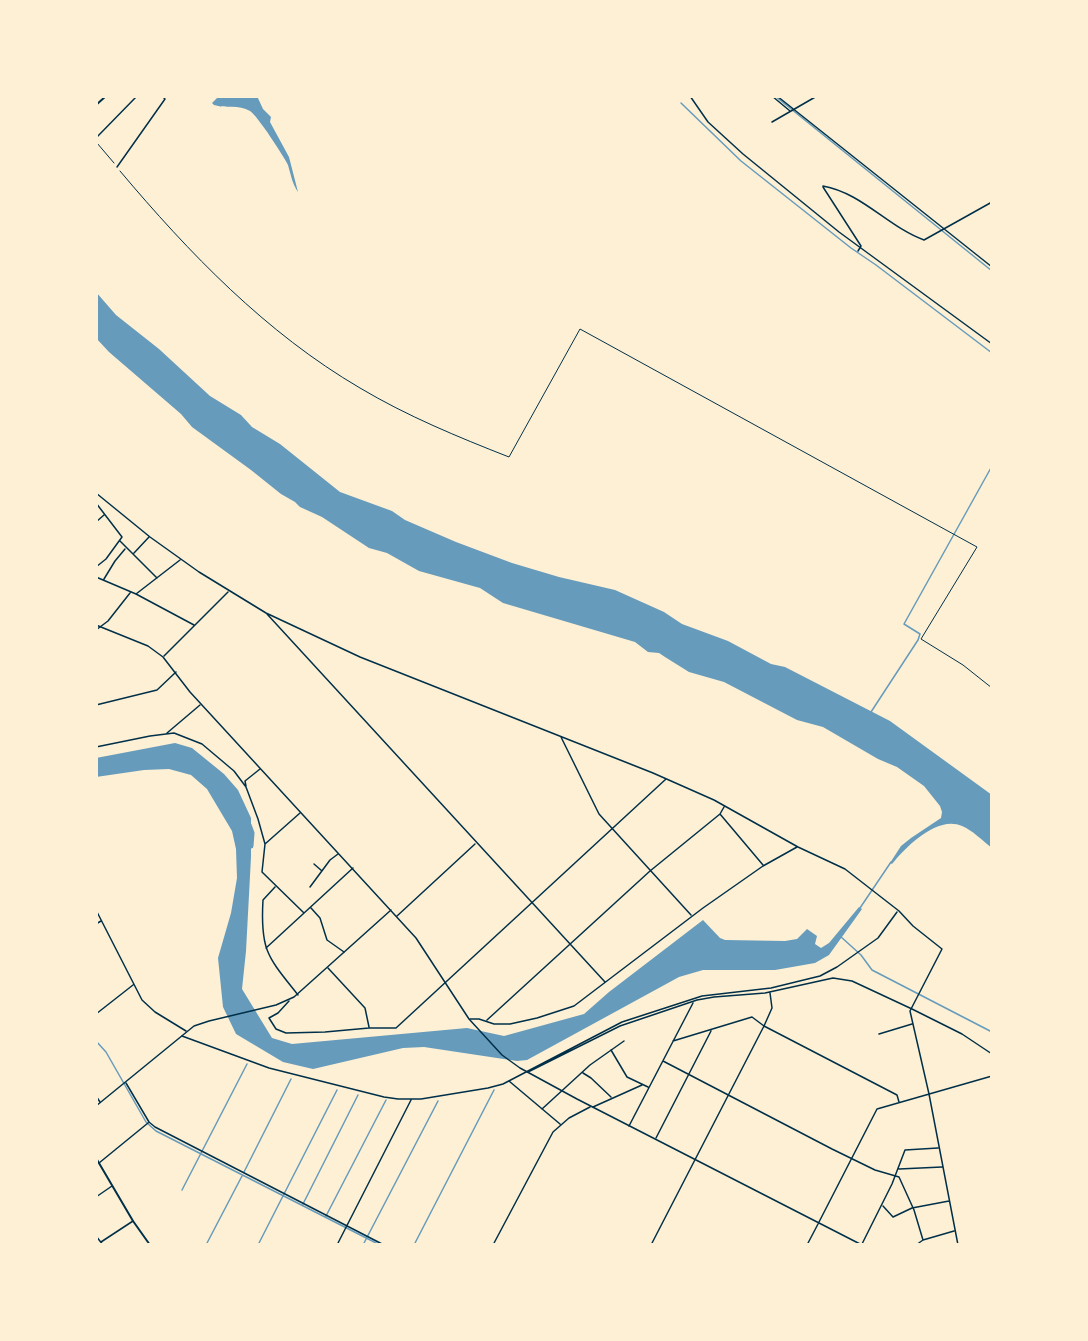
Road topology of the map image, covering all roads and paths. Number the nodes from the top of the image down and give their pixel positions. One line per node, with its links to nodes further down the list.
1 (106, 96): 8 (main road)
2 (137, 96): 11 (street)
3 (162, 96): 12 (street)
4 (690, 96): 15 (street)
5 (772, 96): 9 (street)
6 (777, 96): 9 (street)
7 (817, 96): 9 (street)
8 (96, 105)
9 (792, 110): 10 (street); 14 (street)
10 (772, 122)
11 (96, 140): 12 (path)
12 (117, 167): 42 (path)
13 (992, 202): 14 (street)
14 (944, 230): 15 (street); 17 (street)
15 (860, 248): 16 (street); 18 (street)
16 (858, 251)
17 (992, 267)
18 (992, 344)
19 (96, 493): 23 (street)
20 (96, 503): 21 (street)
21 (105, 515): 22 (street); 24 (street)
22 (96, 522)
23 (150, 537): 26 (street); 27 (street)
24 (120, 540): 25 (street); 28 (street)
25 (127, 548): 26 (street); 31 (street)
26 (133, 554): 30 (street)
27 (181, 560): 30 (street); 32 (street)
28 (96, 567)
29 (96, 577): 31 (street)
30 (157, 578): 34 (street)
31 (104, 580): 33 (street)
32 (229, 591): 35 (street); 36 (street)
33 (131, 592): 34 (street); 38 (street)
34 (136, 594): 36 (street)
35 (266, 613): 46 (street); 55 (street)
36 (194, 625): 40 (street)
37 (96, 626): 38 (street)
38 (100, 627): 39 (street); 40 (street)
39 (96, 630)
40 (163, 657): 41 (street)
41 (176, 672): 43 (street); 44 (street)
42 (992, 688)
43 (201, 704): 45 (street); 48 (street)
44 (96, 705)
45 (166, 733): 47 (street); 50 (street)
46 (560, 735): 49 (street); 54 (street)
47 (96, 747)
48 (260, 768): 50 (street); 52 (street)
49 (667, 778): 51 (street); 54 (street)
50 (246, 787): 56 (street)
51 (724, 806): 53 (street); 57 (street)
52 (301, 812): 56 (street); 58 (street)
53 (720, 814): 60 (street); 63 (street)
54 (612, 829): 63 (street); 66 (street)
55 (477, 843): 66 (street); 72 (street)
56 (265, 844): 64 (street)
57 (798, 847): 60 (street); 70 (street)
58 (339, 853): 61 (street); 62 (street)
59 (314, 864): 62 (street)
60 (764, 866): 73 (street)
61 (353, 868): 67 (street); 69 (street)
62 (322, 871): 65 (street)
63 (650, 871): 73 (street); 76 (street)
64 (276, 887): 71 (street); 77 (street)
65 (310, 887)
66 (532, 903): 76 (street); 81 (street)
67 (310, 908): 71 (street); 78 (street)
68 (96, 910): 74 (street)
69 (391, 910): 72 (street); 78 (street)
70 (899, 911): 87 (street); 103 (street)
71 (304, 913): 77 (street)
72 (397, 916): 81 (street)
73 (692, 916): 80 (street)
74 (102, 920): 75 (street); 82 (street)
75 (96, 924)
76 (571, 944): 80 (street); 90 (street)
77 (265, 948): 84 (street)
78 (344, 952): 79 (street)
79 (328, 968): 84 (street); 93 (street)
80 (605, 982): 90 (street)
81 (444, 984): 89 (street); 93 (street)
82 (133, 985): 88 (street); 95 (street)
83 (770, 992): 86 (street); 87 (street); 92 (street)
84 (298, 995): 85 (street)
85 (289, 1000): 93 (street); 95 (street)
86 (693, 1002): 99 (street); 103 (street)
87 (910, 1008): 91 (street); 101 (street)
88 (96, 1014)
89 (469, 1020): 90 (street); 103 (street)
90 (487, 1021)
91 (912, 1024): 96 (street); 113 (street)
92 (764, 1026): 94 (street); 112 (street); 118 (street)
93 (369, 1028)
94 (712, 1030): 99 (street); 105 (street)
95 (186, 1032): 97 (street)
96 (879, 1034)
97 (182, 1036): 108 (street); 116 (street)
98 (624, 1041): 100 (street)
99 (673, 1041): 102 (street)
100 (611, 1049): 104 (street); 109 (street)
101 (992, 1054)
102 (663, 1061): 105 (street); 110 (street)
103 (527, 1071): 107 (street); 111 (street)
104 (582, 1073): 111 (street); 115 (street)
105 (688, 1075): 112 (street); 125 (street)
106 (992, 1076): 113 (street)
107 (508, 1081): 116 (street); 121 (street)
108 (125, 1082): 117 (street); 122 (street)
109 (643, 1085): 110 (street); 115 (street)
110 (649, 1088): 124 (street)
111 (563, 1091): 120 (street); 121 (street)
112 (728, 1094): 128 (street); 129 (street)
113 (929, 1094): 118 (street); 126 (street)
114 (96, 1096): 117 (street)
115 (611, 1098): 120 (street)
116 (411, 1099): 141 (street)
117 (100, 1102): 119 (street)
118 (899, 1102): 128 (street)
119 (96, 1106)
120 (592, 1107): 123 (street); 124 (street)
121 (542, 1109): 123 (street)
122 (149, 1122): 130 (street); 141 (street)
123 (560, 1124): 150 (street)
124 (629, 1126): 125 (street)
125 (654, 1139): 129 (street)
126 (939, 1148): 131 (street); 132 (street)
127 (96, 1158): 130 (main road)
128 (851, 1158): 133 (street); 140 (street)
129 (695, 1160): 140 (street); 151 (street)
130 (99, 1163): 134 (main road)
131 (943, 1167): 132 (street); 136 (street)
132 (898, 1169): 133 (street)
133 (896, 1176): 137 (street); 138 (street)
134 (112, 1186): 135 (street); 139 (main road)
135 (96, 1197)
136 (950, 1200): 138 (street); 142 (street)
137 (882, 1205): 138 (street); 153 (street)
138 (912, 1208): 144 (street)
139 (133, 1221): 145 (street); 147 (main road)
140 (819, 1223): 152 (street); 153 (street)
141 (347, 1225): 148 (street); 149 (street)
142 (955, 1231): 144 (street); 155 (street)
143 (96, 1236): 145 (street)
144 (923, 1240): 154 (street)
145 (101, 1242): 146 (street)
146 (103, 1245)
147 (150, 1245)
148 (337, 1245)
149 (384, 1245)
150 (493, 1245)
151 (651, 1245)
152 (807, 1245)
153 (862, 1245)
154 (915, 1245)
155 (958, 1245)

